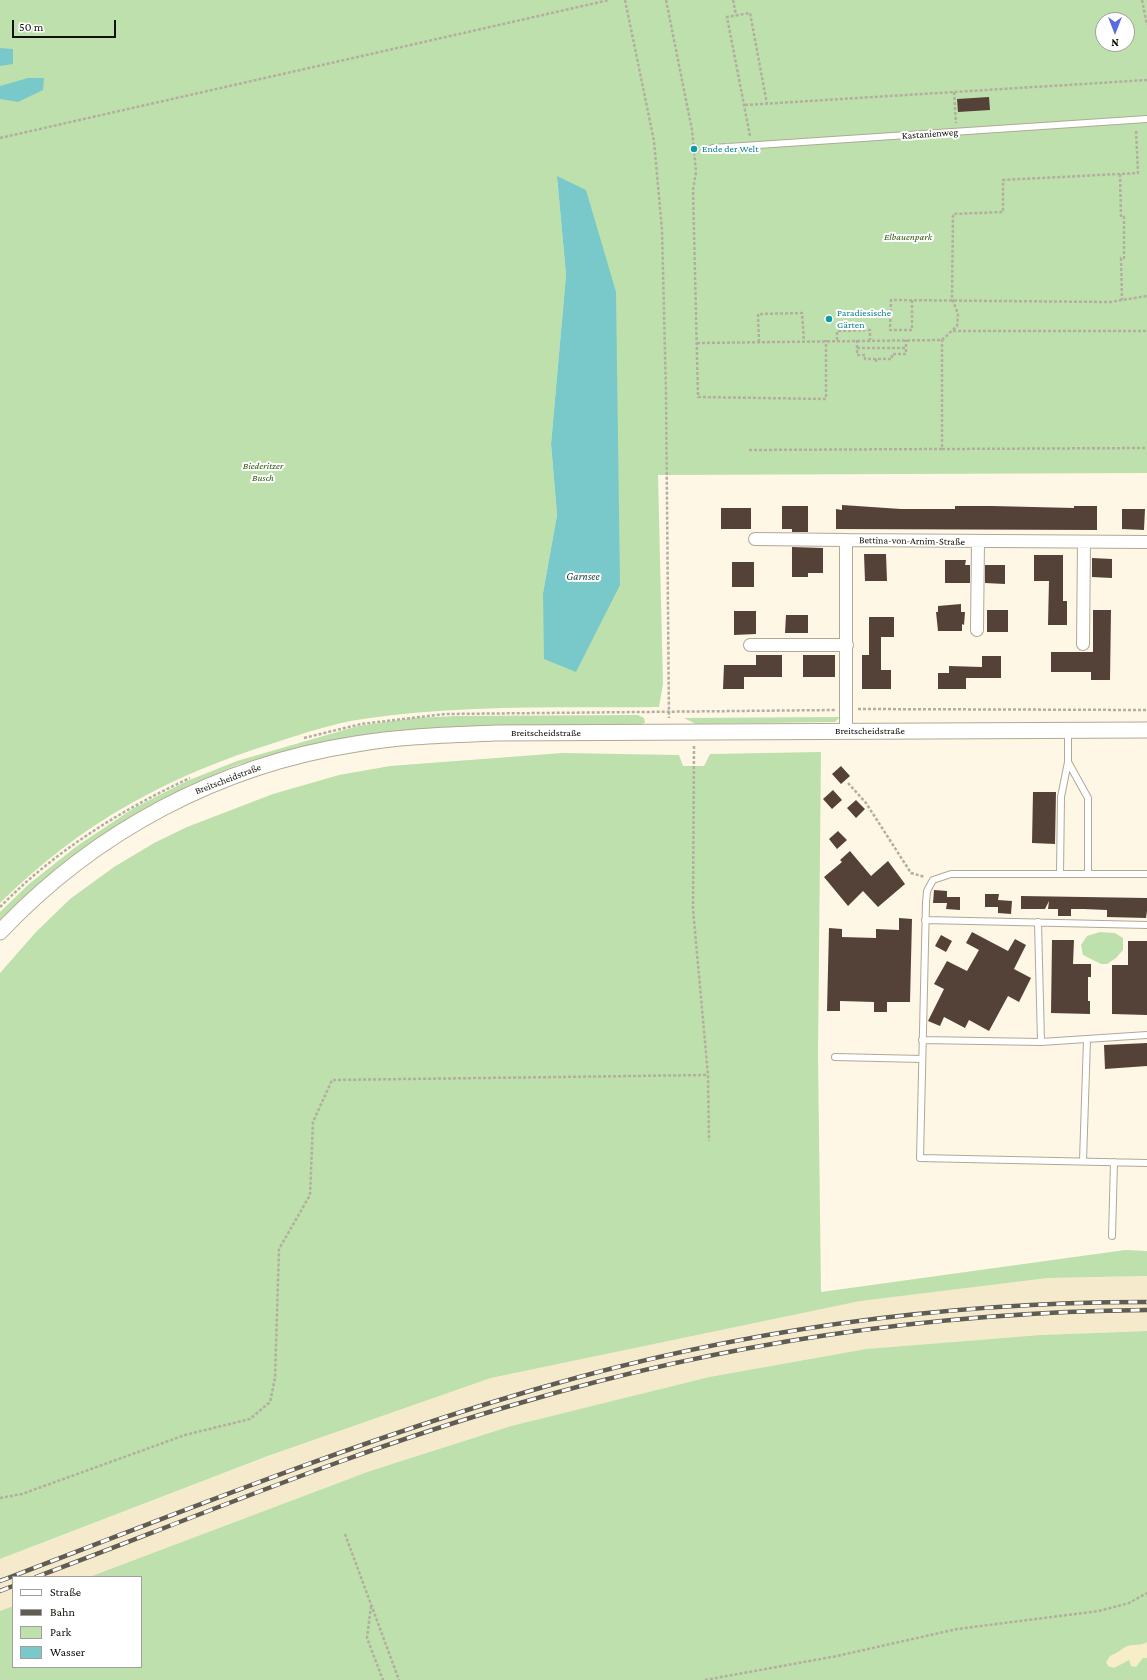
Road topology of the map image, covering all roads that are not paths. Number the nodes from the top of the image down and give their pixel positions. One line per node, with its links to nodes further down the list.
1 (1147, 119): 2 (lane, Kastanienweg)
2 (713, 148)
3 (755, 540): 4 (street, Bettina-von-Arnim-Straße)
4 (846, 540): 5 (street, Bettina-von-Arnim-Straße); 11 (street, Bettina-von-Arnim-Straße)
5 (978, 541): 6 (street, Bettina-von-Arnim-Straße); 8 (street, Bettina-von-Arnim-Straße)
6 (1084, 542): 7 (street, Bettina-von-Arnim-Straße); 9 (street)
7 (1147, 542)
8 (977, 630)
9 (1083, 644)
10 (750, 646): 11 (street)
11 (847, 646): 14 (street, Bettina-von-Arnim-Straße)
12 (1068, 730): 13 (street, Breitscheidstraße); 14 (street, Breitscheidstraße); 15 (lane)
13 (1147, 730)
14 (846, 731): 22 (street, Breitscheidstraße)
15 (1068, 762): 16 (lane); 17 (lane)
16 (1060, 874): 17 (lane); 19 (lane)
17 (1088, 874): 18 (lane)
18 (1147, 874)
19 (925, 920): 20 (lane); 24 (lane)
20 (1038, 922): 21 (lane); 26 (lane)
21 (1147, 925)
22 (0, 932)
23 (1147, 1035): 25 (lane)
24 (922, 1040): 26 (lane); 28 (lane)
25 (1087, 1040): 26 (lane); 29 (lane)
26 (1041, 1042)
27 (835, 1057): 28 (lane)
28 (922, 1059): 29 (lane)
29 (1083, 1162): 30 (lane)
30 (1114, 1162): 31 (lane); 32 (lane)
31 (1147, 1163)
32 (1112, 1236)

